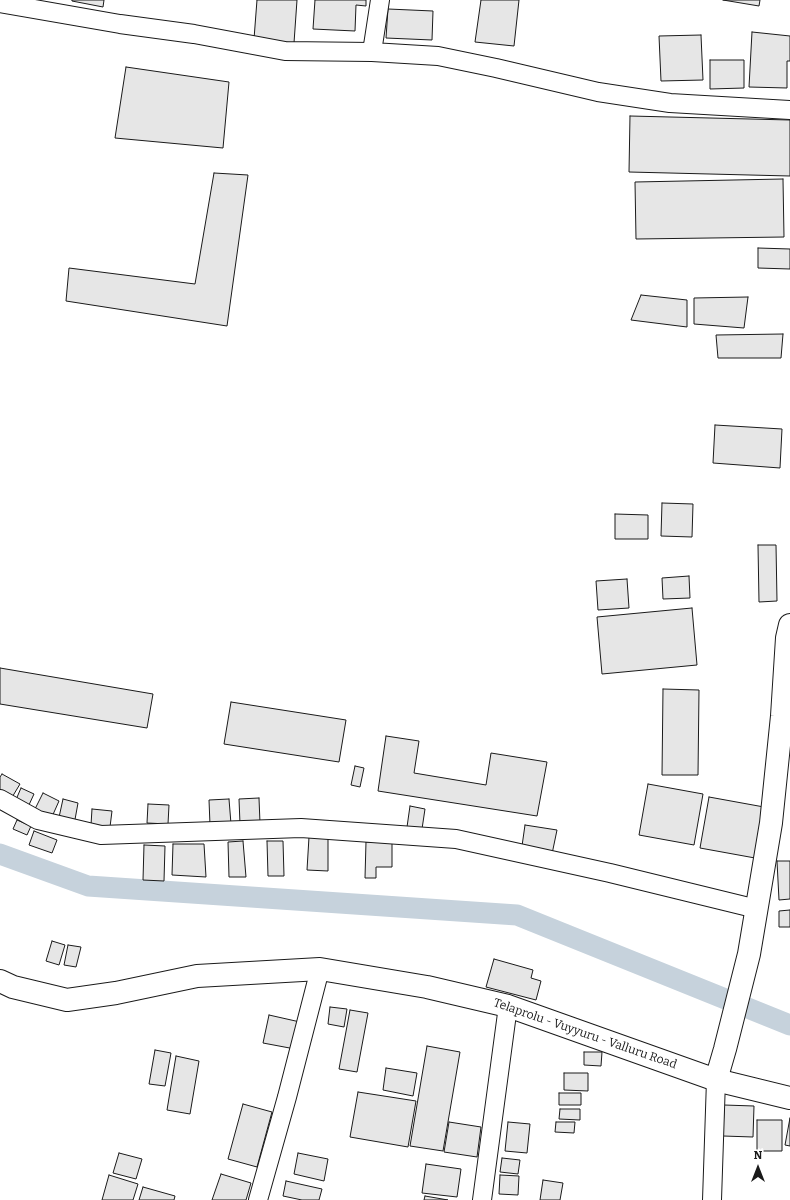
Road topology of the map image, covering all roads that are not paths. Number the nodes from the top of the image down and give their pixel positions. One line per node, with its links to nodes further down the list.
1 (380, 0): 3 (street)
2 (0, 3): 3 (street)
3 (372, 52): 4 (street)
4 (790, 110)
5 (789, 634): 7 (main road)
6 (0, 799): 7 (street)
7 (757, 909): 11 (main road)
8 (320, 969): 9 (main road, Telaprolu - Vuyyuru - Valluru Road); 10 (main road, Telaprolu - Vuyyuru - Valluru Road); 13 (street)
9 (0, 980)
10 (508, 1006): 11 (main road, Telaprolu - Vuyyuru - Valluru Road); 14 (street)
11 (716, 1080): 12 (main road, Telaprolu - Vuyyuru - Valluru Road); 15 (street)
12 (790, 1098)
13 (258, 1200)
14 (482, 1200)
15 (712, 1200)

